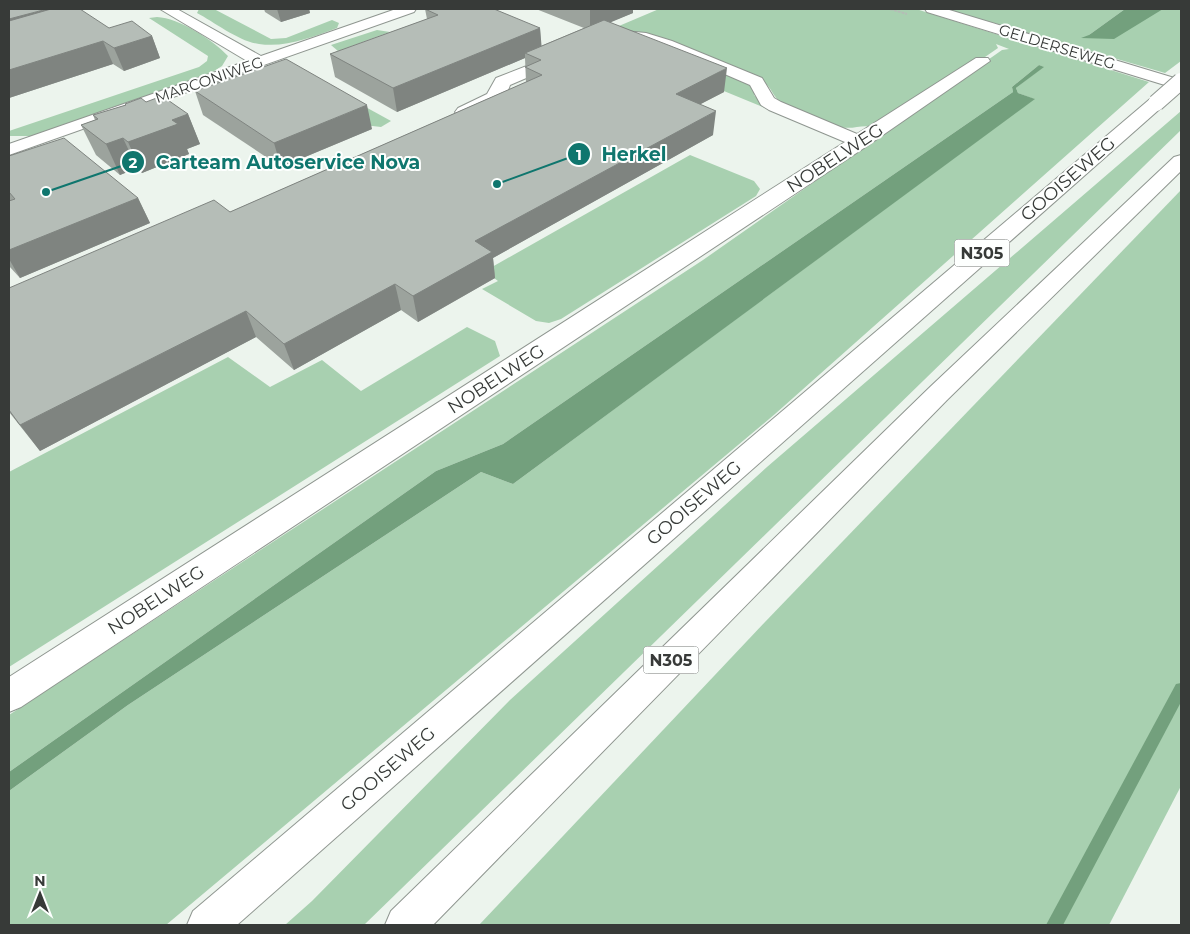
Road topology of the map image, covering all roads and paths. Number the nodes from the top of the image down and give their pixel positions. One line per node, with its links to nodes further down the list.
1 (167, 9): 7 (main road)
2 (409, 9): 7 (main road, MARCONIWEG)
3 (932, 9): 9 (main road, GELDERSEWEG)
4 (609, 38): 11 (main road)
5 (574, 52): 10 (main road)
6 (982, 61): 11 (main road, NOBELWEG)
7 (260, 62): 12 (main road, MARCONIWEG)
8 (1181, 81): 15 (main road, GOOISEWEG / N305, bridge)
9 (1181, 85)
10 (449, 118)
11 (861, 142): 14 (main road, NOBELWEG)
12 (9, 150)
13 (1181, 161): 16 (main road, N305)
14 (9, 696)
15 (207, 925)
16 (405, 925)

